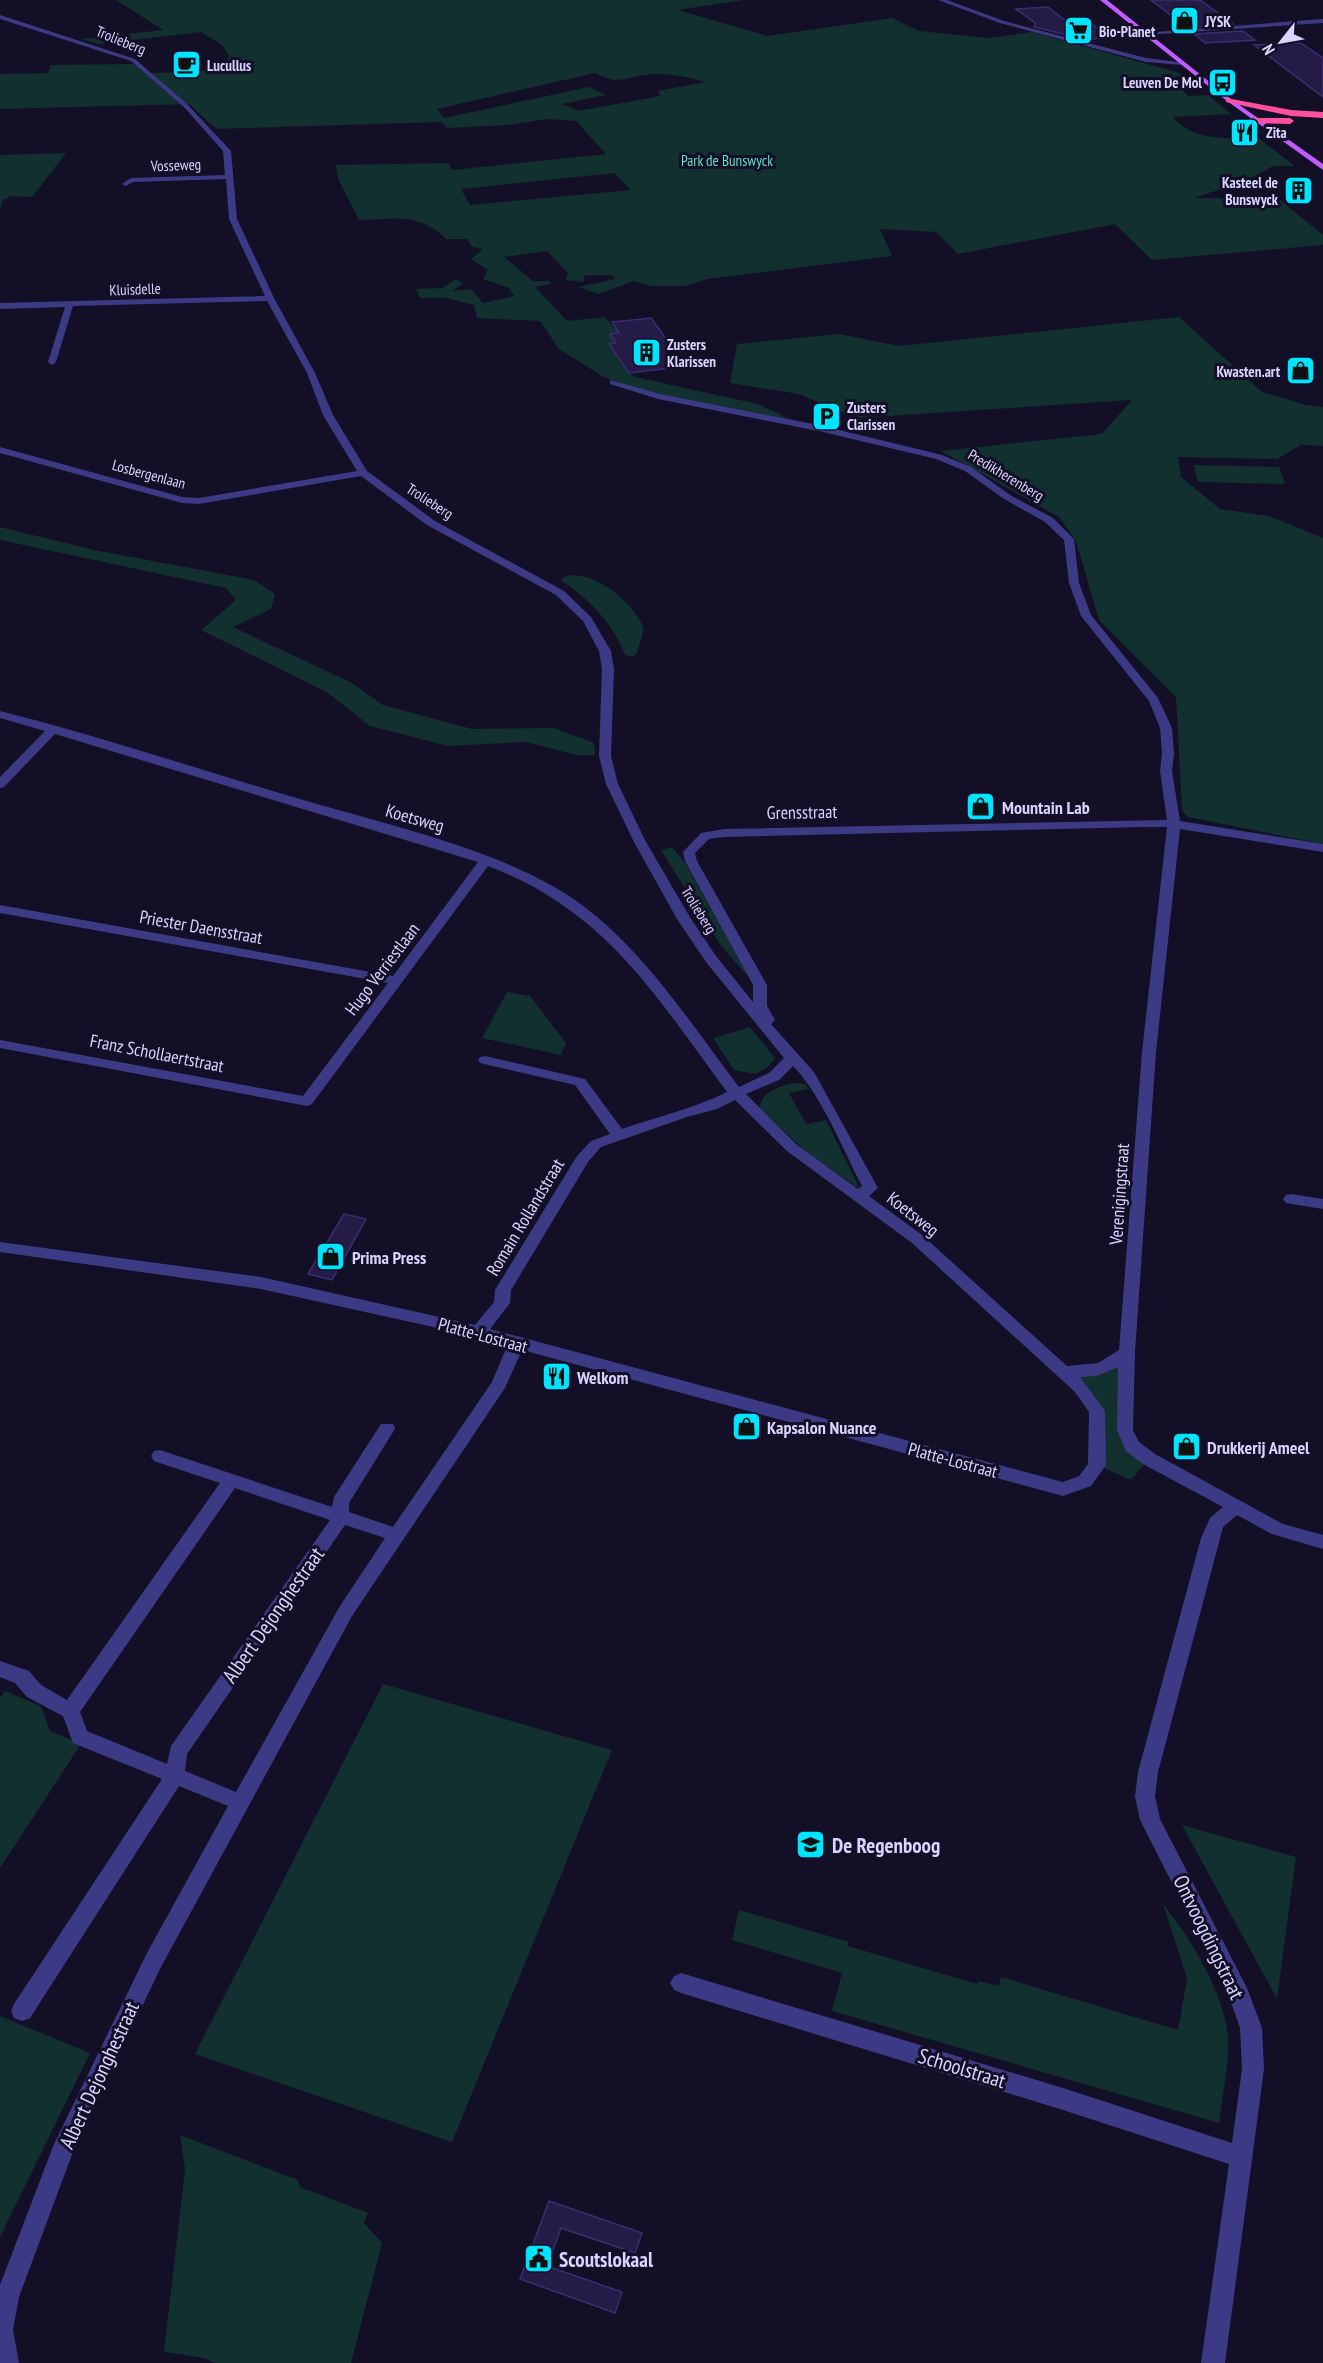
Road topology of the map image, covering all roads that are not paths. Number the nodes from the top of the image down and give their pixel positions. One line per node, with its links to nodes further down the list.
1 (941, 0): 6 (street)
2 (1103, 0): 5 (main road)
3 (0, 17): 13 (street, Trolieberg)
4 (1323, 21): 5 (street)
5 (1145, 33): 6 (main road)
6 (1183, 63): 7 (main road)
7 (1229, 100): 8 (highway); 9 (main road)
8 (1323, 115): 9 (highway)
9 (1252, 119): 10 (highway); 11 (main road); 14 (main road)
10 (1323, 122): 11 (highway)
11 (1280, 136): 12 (main road)
12 (1322, 166)
13 (228, 177): 15 (street, Vosseweg); 16 (street, Trolieberg)
14 (1323, 178)
15 (126, 184)
16 (270, 298): 17 (street, Kluisdelle); 22 (street, Trolieberg)
17 (70, 304): 18 (street, Kluisdelle); 19 (street)
18 (0, 306)
19 (52, 362)
20 (613, 382): 26 (street, Predikherenberg)
21 (0, 450): 22 (street, Losbergenlaan)
22 (363, 473): 32 (street, Trolieberg)
23 (0, 714): 24 (street, Koetsweg)
24 (53, 729): 25 (street); 28 (street, Koetsweg)
25 (0, 784)
26 (1174, 824): 27 (street, Grensstraat); 32 (street, Grensstraat); 43 (street, Verenigingstraat)
27 (1323, 848)
28 (486, 860): 30 (street, Hugo Verriestlaan); 34 (street, Koetsweg)
29 (0, 909): 30 (street, Priester Daensstraat)
30 (395, 980): 35 (street, Hugo Verriestlaan)
31 (0, 1044): 35 (street, Franz Schollaertstraat)
32 (791, 1058): 34 (street); 37 (street, Grensstraat)
33 (485, 1060): 36 (street)
34 (736, 1093): 36 (street, Romain Rollandstraat); 37 (street, Koetsweg)
35 (307, 1101)
36 (619, 1135): 41 (street, Romain Rollandstraat)
37 (857, 1197): 44 (street, Koetsweg)
38 (1291, 1199): 39 (street)
39 (1323, 1204)
40 (0, 1247): 41 (street, Platte-Lostraat)
41 (479, 1332): 42 (street, Platte-Lostraat)
42 (516, 1344): 48 (street, Platte-Lostraat); 51 (street, Albert Dejonghestraat)
43 (1127, 1352): 44 (street); 49 (street, Verenigingstraat)
44 (1061, 1372): 48 (street, Koetsweg)
45 (387, 1428): 50 (street, Albert Dejonghestraat)
46 (160, 1456): 47 (street)
47 (231, 1480): 50 (street); 54 (street)
48 (1063, 1489)
49 (1235, 1507): 52 (street); 59 (street, Ontvoogdingstraat)
50 (341, 1517): 51 (street); 55 (street, Albert Dejonghestraat)
51 (396, 1535): 56 (street, Albert Dejonghestraat)
52 (1323, 1542)
53 (0, 1669): 54 (street)
54 (70, 1711): 55 (street)
55 (176, 1776): 56 (street); 58 (street, Albert Dejonghestraat)
56 (240, 1802): 60 (street, Albert Dejonghestraat)
57 (681, 1983): 59 (street, Schoolstraat)
58 (22, 2012)
59 (1242, 2157): 61 (street, Ontvoogdingstraat)
60 (8, 2363)
61 (1213, 2363)

